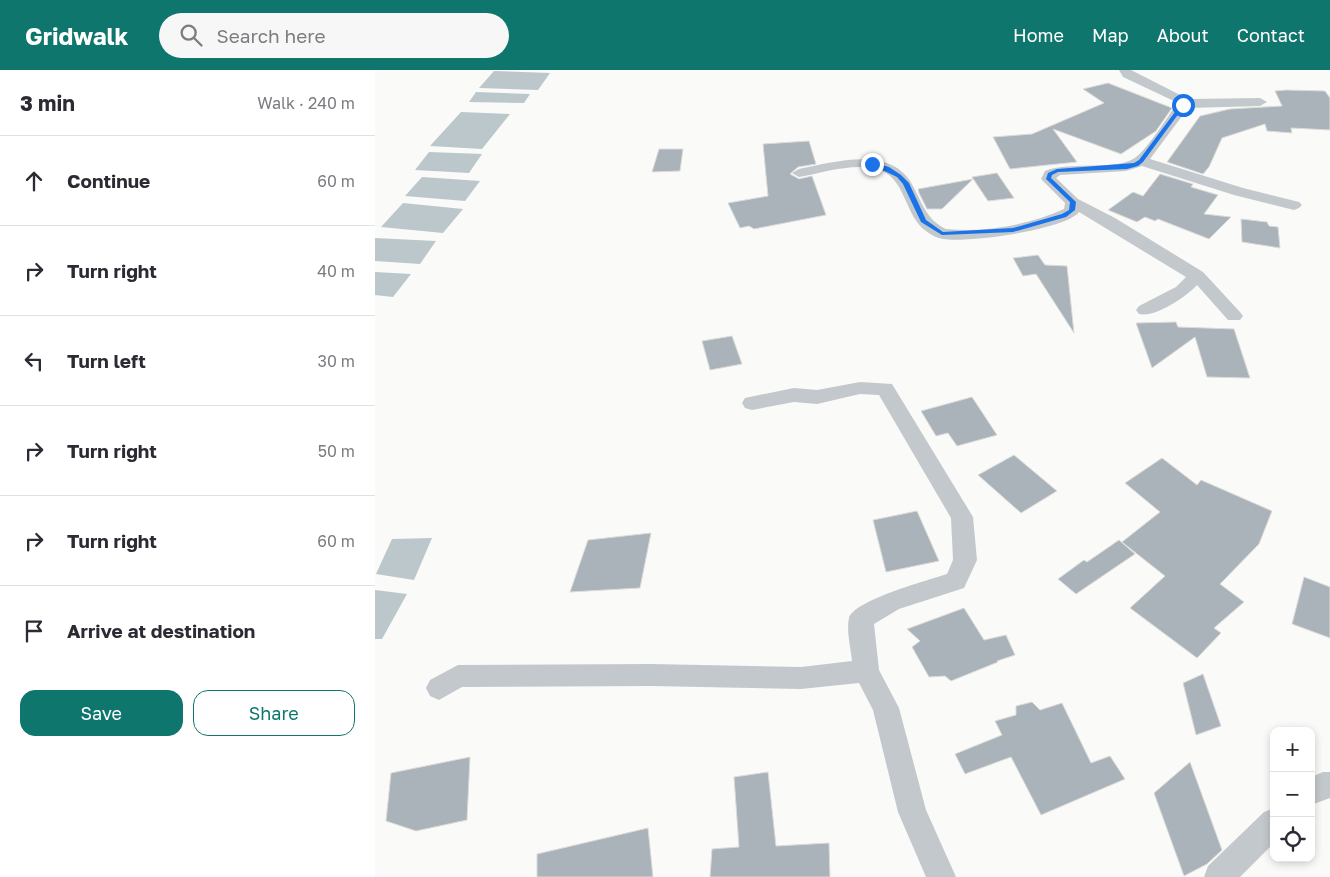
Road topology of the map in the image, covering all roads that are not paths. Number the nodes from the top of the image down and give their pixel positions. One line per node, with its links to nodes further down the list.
1 (1125, 70): 3 (street)
2 (1260, 102): 3 (street)
3 (1183, 105): 4 (street)
4 (1141, 161): 6 (street); 7 (street)
5 (799, 173): 6 (street)
6 (1073, 202): 8 (street)
7 (1294, 205)
8 (1197, 276): 9 (street); 10 (street)
9 (1145, 310)
10 (1234, 316)
11 (752, 403): 12 (street)
12 (866, 671): 13 (street); 18 (street)
13 (439, 688)
14 (1330, 785): 15 (street)
15 (1315, 790)
16 (1270, 826): 17 (street)
17 (1220, 876)
18 (941, 877)

